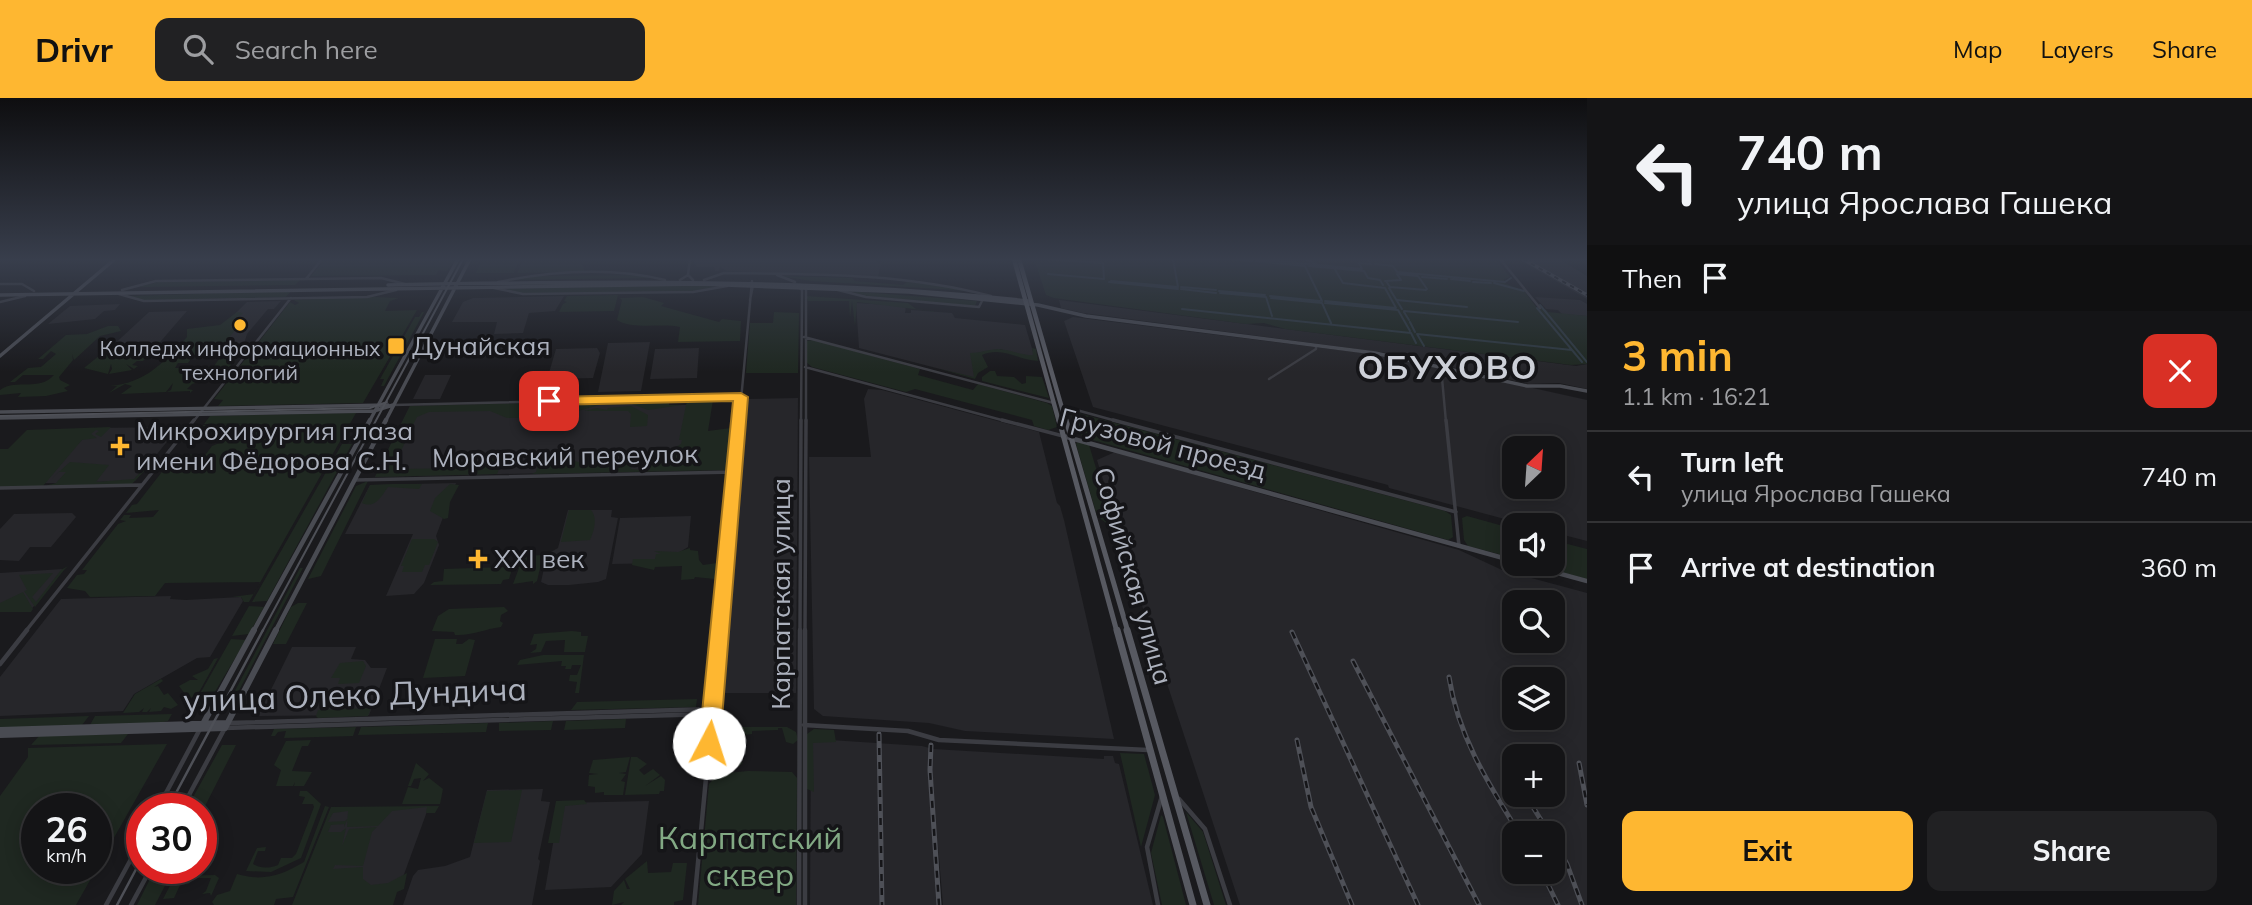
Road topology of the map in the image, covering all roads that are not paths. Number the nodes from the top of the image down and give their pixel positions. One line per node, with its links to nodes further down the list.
1 (19, 297): 17 (street)
2 (68, 297): 22 (street)
3 (129, 297): 15 (street)
4 (367, 297): 15 (street)
5 (436, 297): 32 (street)
6 (450, 297): 29 (street)
7 (750, 297): 27 (street)
8 (802, 297): 20 (street, Карпатская улица)
9 (805, 297): 20 (street, Карпатская улица)
10 (865, 297): 16 (street)
11 (951, 297): 16 (street)
12 (995, 297): 18 (street)
13 (1027, 297): 18 (main road, Софийская улица)
14 (1531, 297): 19 (street)
15 (291, 298): 31 (street)
16 (983, 299): 18 (street)
17 (0, 302)
18 (1029, 302): 21 (street); 28 (main road, Софийская улица); 30 (main road, Софийская улица)
19 (1540, 308)
20 (804, 337): 23 (street, Карпатская улица); 28 (street)
21 (1316, 346): 24 (street); 25 (street)
22 (0, 354)
23 (803, 367): 36 (street, Грузовой проезд); 48 (street, Карпатская улица)
24 (1441, 367): 26 (street); 41 (street)
25 (1269, 379)
26 (1587, 391)
27 (741, 397): 29 (street); 37 (street)
28 (1054, 402): 36 (main road, Софийская улица)
29 (393, 405): 32 (street); 38 (street)
30 (1062, 407): 36 (main road, Софийская улица); 41 (street)
31 (204, 408): 32 (street); 33 (street); 34 (street)
32 (376, 408): 34 (street); 50 (street)
33 (0, 412)
34 (199, 414): 35 (street); 39 (street)
35 (0, 418)
36 (1067, 436): 42 (street, Грузовой проезд); 52 (main road, Софийская улица); 56 (main road, Софийская улица)
37 (734, 472): 38 (street, Моравский переулок); 47 (street)
38 (354, 480): 49 (street)
39 (143, 485): 40 (street); 46 (street)
40 (0, 488)
41 (1457, 512): 42 (street)
42 (1459, 545): 43 (street, Грузовой проезд)
43 (1502, 558)
44 (1565, 575): 45 (street)
45 (1587, 581)
46 (0, 664)
47 (712, 711): 49 (street, улица Олеко Дундича); 61 (street)
48 (803, 725): 52 (street); 62 (street, Карпатская улица); 63 (street, Карпатская улица)
49 (226, 726): 50 (street, улица Олеко Дундича); 54 (street)
50 (202, 727): 51 (street, улица Олеко Дундича); 53 (street)
51 (0, 732)
52 (1150, 750): 55 (main road, Софийская улица)
53 (166, 793)
54 (190, 793)
55 (1163, 794): 64 (street); 65 (main road, Софийская улица)
56 (1174, 794): 66 (main road, Софийская улица); 67 (street)
57 (126, 868): 59 (street)
58 (142, 884): 60 (street)
59 (106, 905)
60 (131, 905)
61 (694, 905)
62 (799, 905)
63 (805, 905)
64 (1158, 905)
65 (1193, 905)
66 (1207, 905)
67 (1230, 905)

